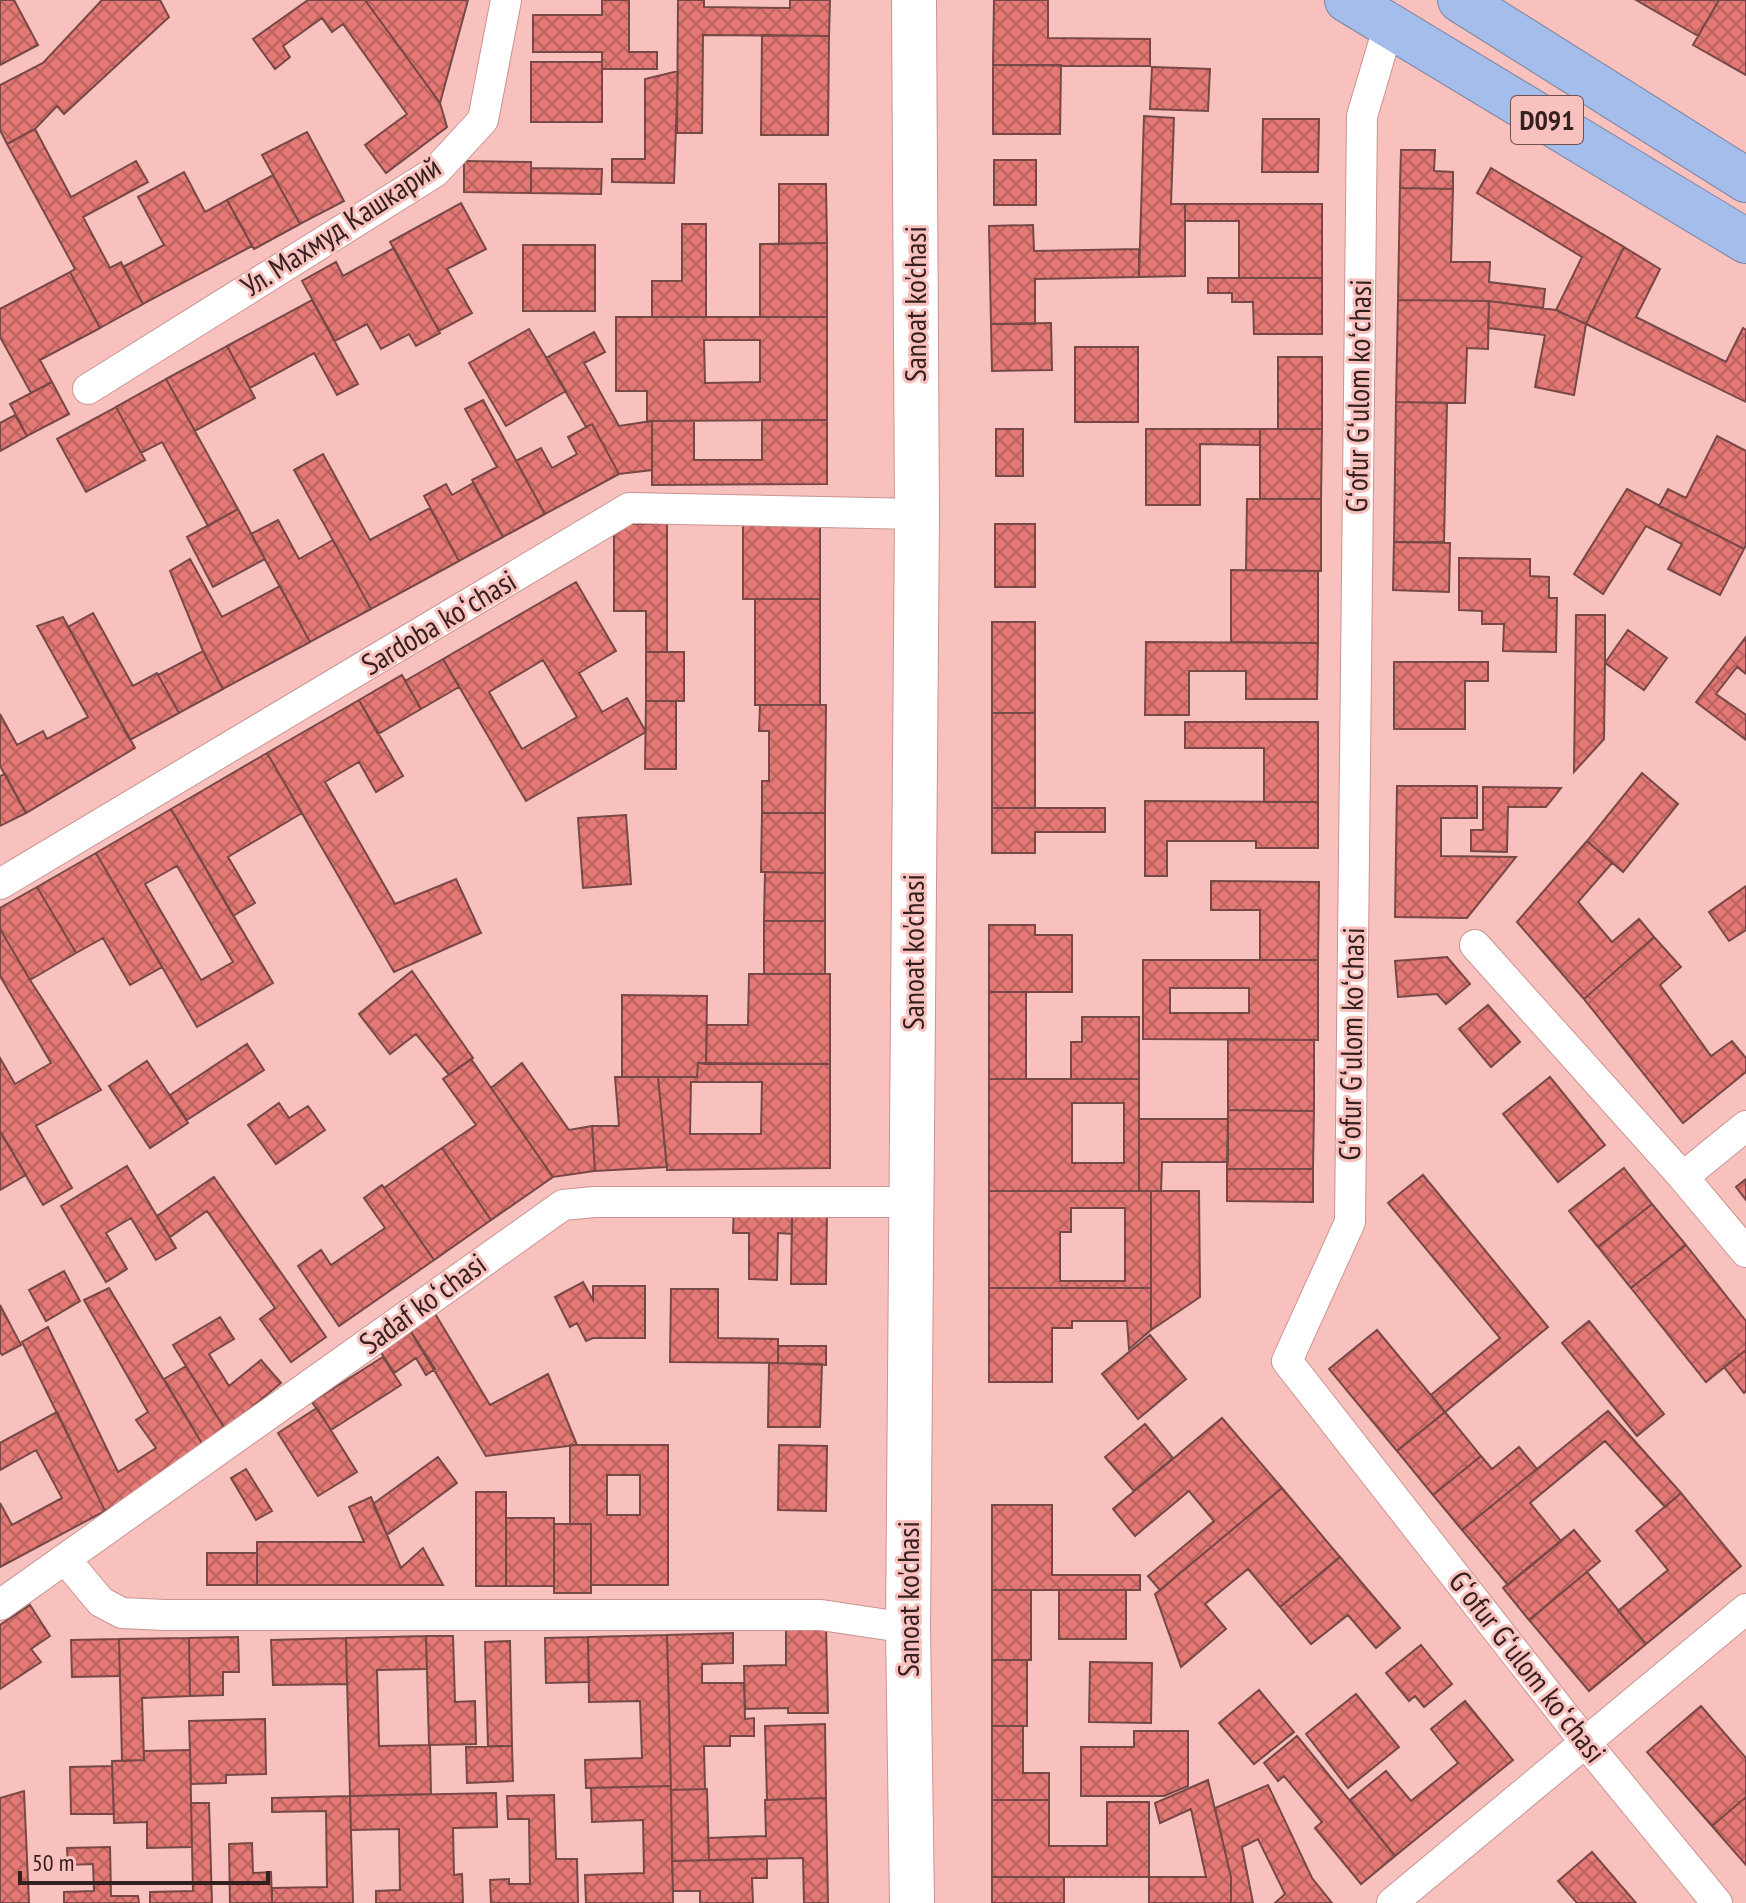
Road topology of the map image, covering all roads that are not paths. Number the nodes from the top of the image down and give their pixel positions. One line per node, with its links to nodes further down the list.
1 (506, 0): 8 (street, Ул. Махмуд Кашкарий)
2 (914, 0): 9 (main road, Sanoat ko'chasi)
3 (1347, 0): 5 (highway, D091)
4 (1460, 0): 6 (highway, D091)
5 (1389, 25): 7 (highway, D091); 20 (street, Gʻofur Gʻulom koʻchasi)
6 (1746, 180)
7 (1746, 241)
8 (88, 389)
9 (917, 514): 10 (street, Sardoba koʻchasi); 14 (main road, Sanoat ko'chasi)
10 (0, 884)
11 (1475, 945): 13 (street)
12 (1746, 1126): 13 (street)
13 (1683, 1177): 15 (street)
14 (912, 1202): 16 (street, Sadaf koʻchasi); 19 (main road, Sanoat ko'chasi)
15 (1746, 1252)
16 (65, 1559): 17 (street, Sadaf koʻchasi); 19 (street)
17 (0, 1605)
18 (1746, 1609): 20 (street)
19 (908, 1628): 21 (main road, Sanoat ko'chasi)
20 (1585, 1742): 22 (street); 23 (street, Gʻofur Gʻulom koʻchasi)
21 (912, 1903)
22 (1392, 1903)
23 (1717, 1903)

